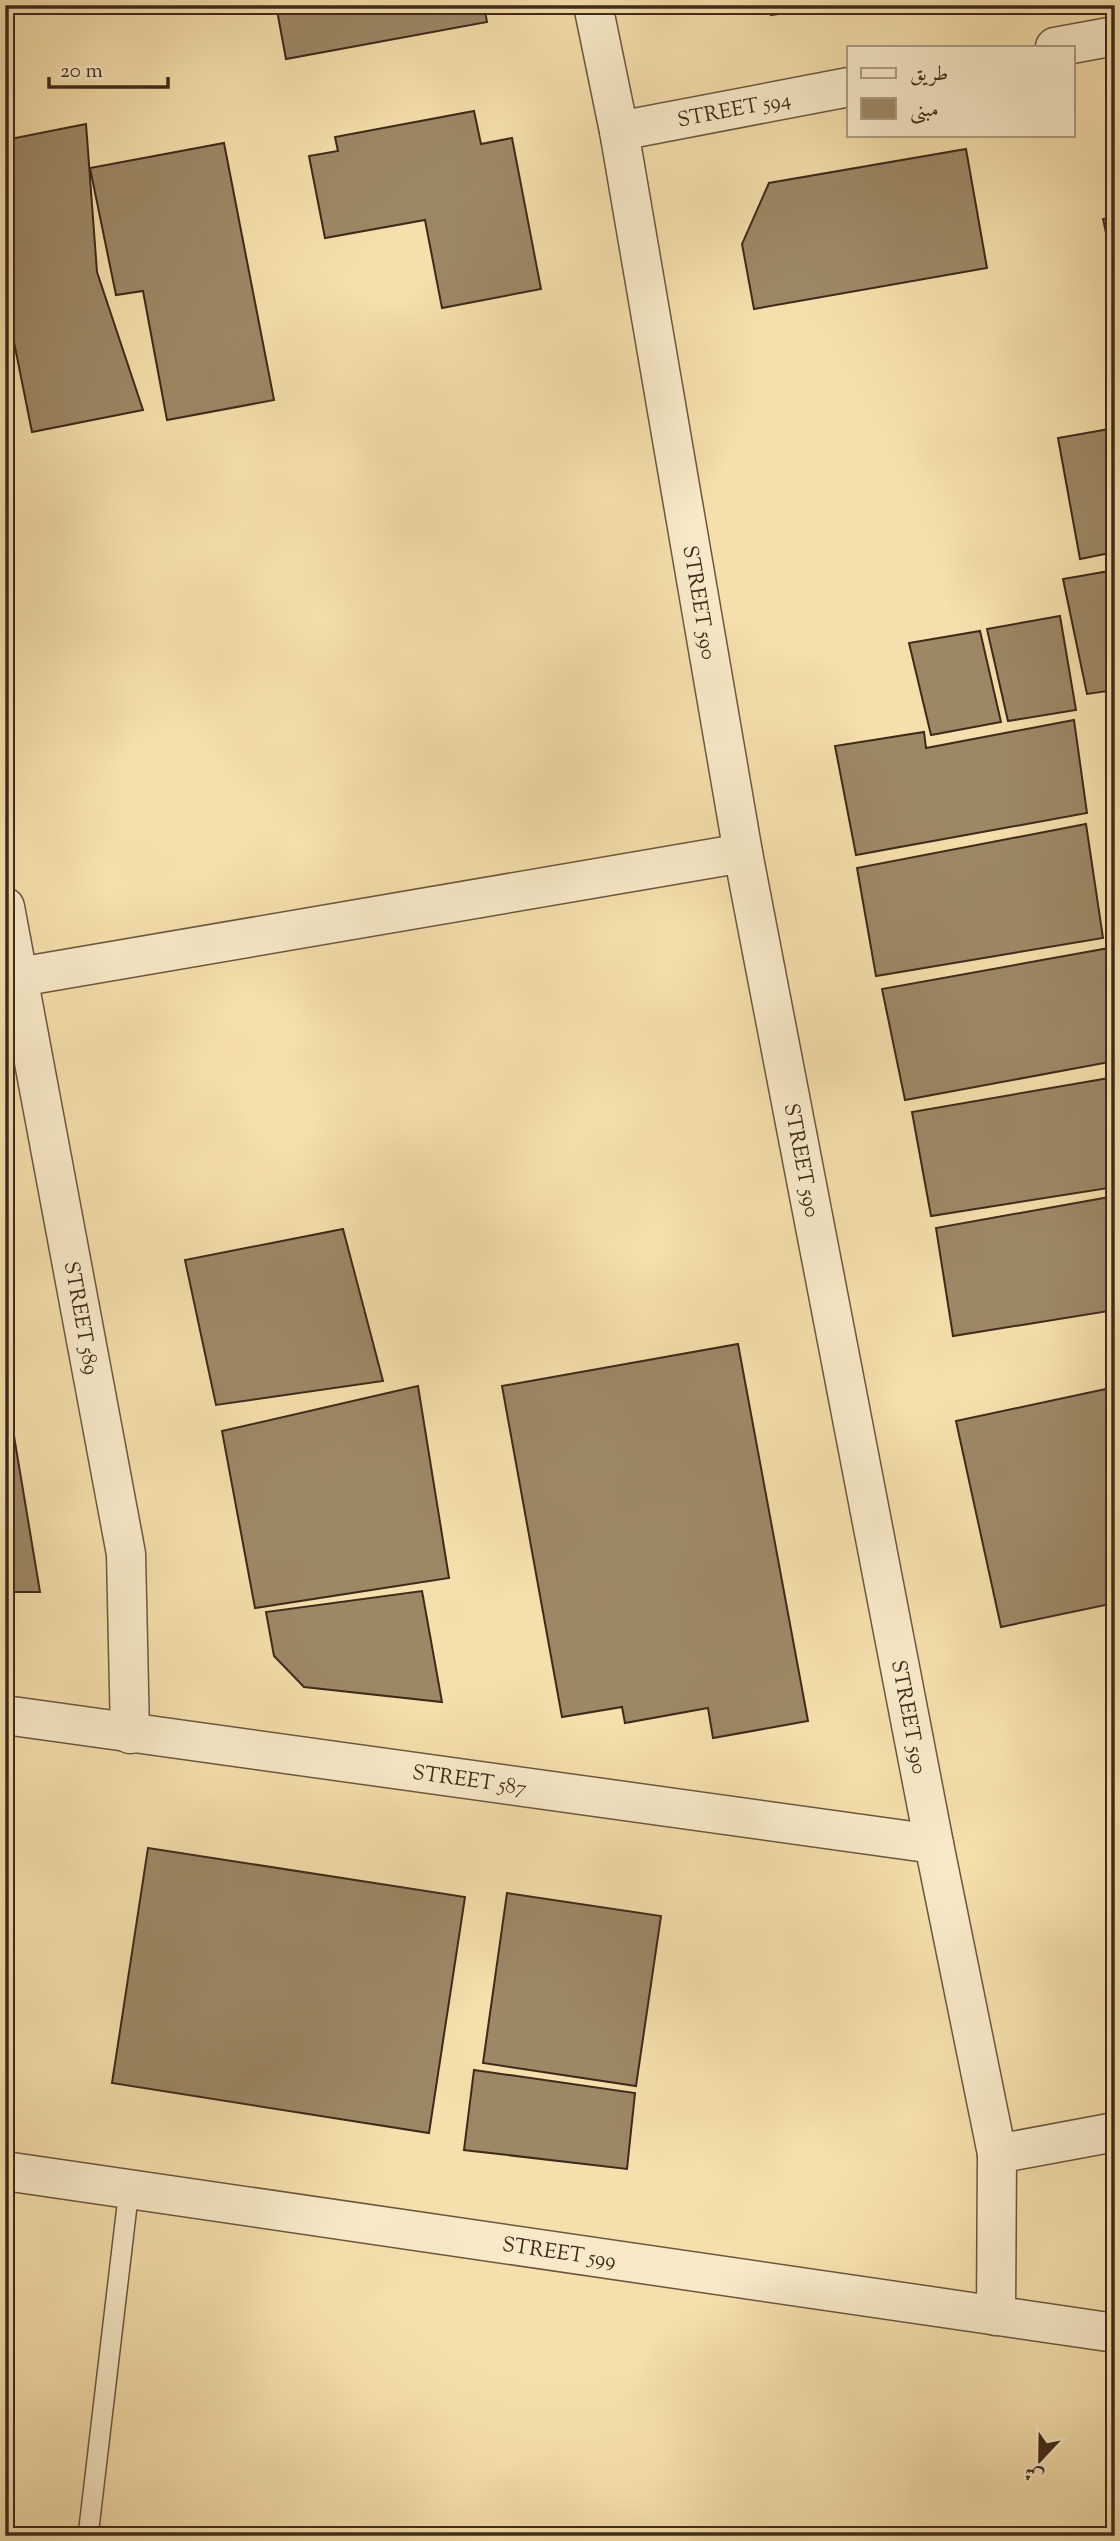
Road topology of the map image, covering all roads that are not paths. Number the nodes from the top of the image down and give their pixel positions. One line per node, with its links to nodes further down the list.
1 (593, 5): 5 (street, STREET 590)
2 (1115, 36): 3 (street)
3 (1060, 46)
4 (847, 87): 5 (street, STREET 594)
5 (619, 131): 6 (street, STREET 590)
6 (743, 853): 8 (street); 11 (street, STREET 590)
7 (5, 907): 8 (street, STREET 589)
8 (19, 977): 10 (street, STREET 589)
9 (5, 1715): 10 (street, STREET 587)
10 (130, 1734): 11 (street, STREET 587)
11 (934, 1844): 13 (street, STREET 590)
12 (1115, 2132): 13 (street)
13 (997, 2154): 16 (street, STREET 590)
14 (5, 2171): 15 (street, STREET 599)
15 (129, 2189): 16 (street, STREET 599); 18 (lane)
16 (996, 2316): 17 (street, STREET 599)
17 (1115, 2333)
18 (88, 2536)

